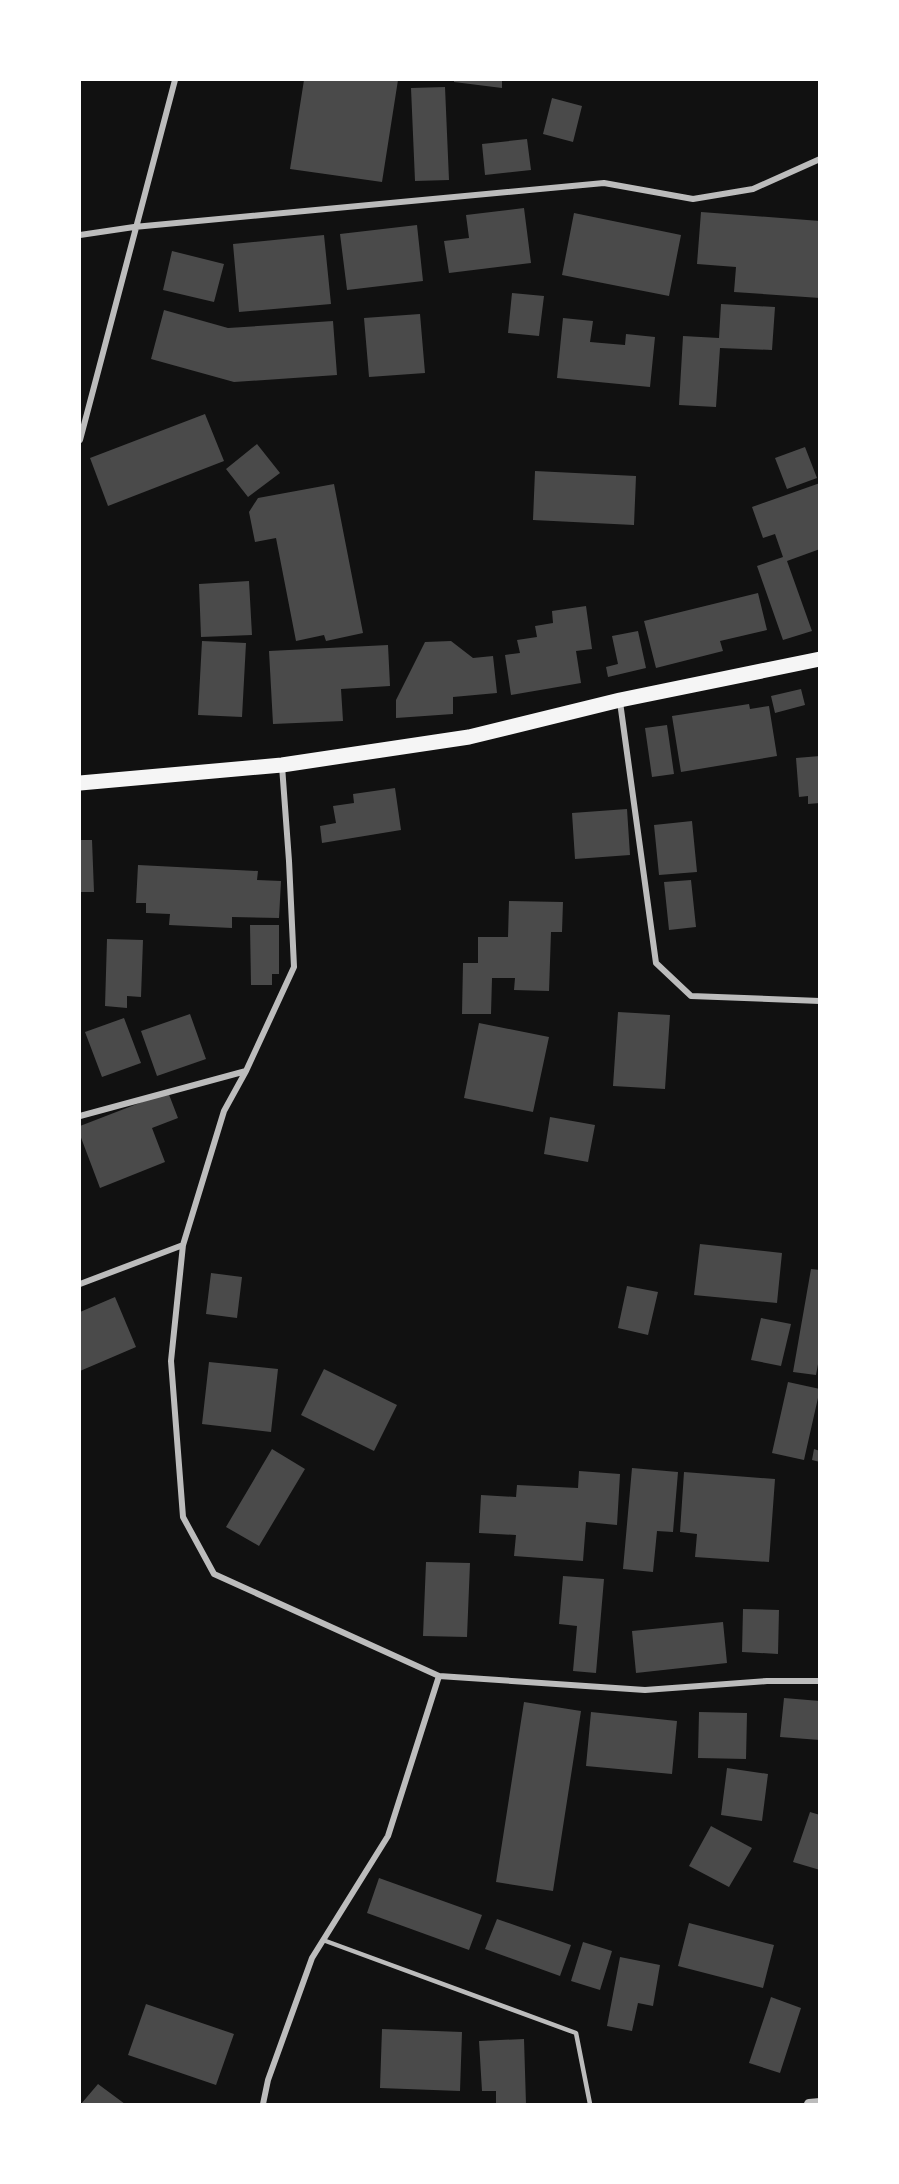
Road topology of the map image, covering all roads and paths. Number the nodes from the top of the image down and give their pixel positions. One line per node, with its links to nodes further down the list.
1 (175, 80): 3 (street)
2 (819, 159): 3 (street)
3 (134, 227): 4 (street); 5 (street)
4 (80, 235)
5 (80, 440)
6 (819, 659): 7 (main road)
7 (620, 700): 8 (main road); 10 (street)
8 (282, 765): 9 (main road); 11 (street)
9 (80, 783)
10 (819, 1001)
11 (246, 1071): 12 (street); 13 (street)
12 (80, 1116)
13 (183, 1245): 14 (street); 15 (street)
14 (80, 1284)
15 (439, 1676): 16 (street); 17 (street)
16 (819, 1681)
17 (323, 1940): 19 (street); 20 (lane)
18 (819, 2103): 21 (street)
19 (263, 2104)
20 (590, 2104)
21 (809, 2104)

